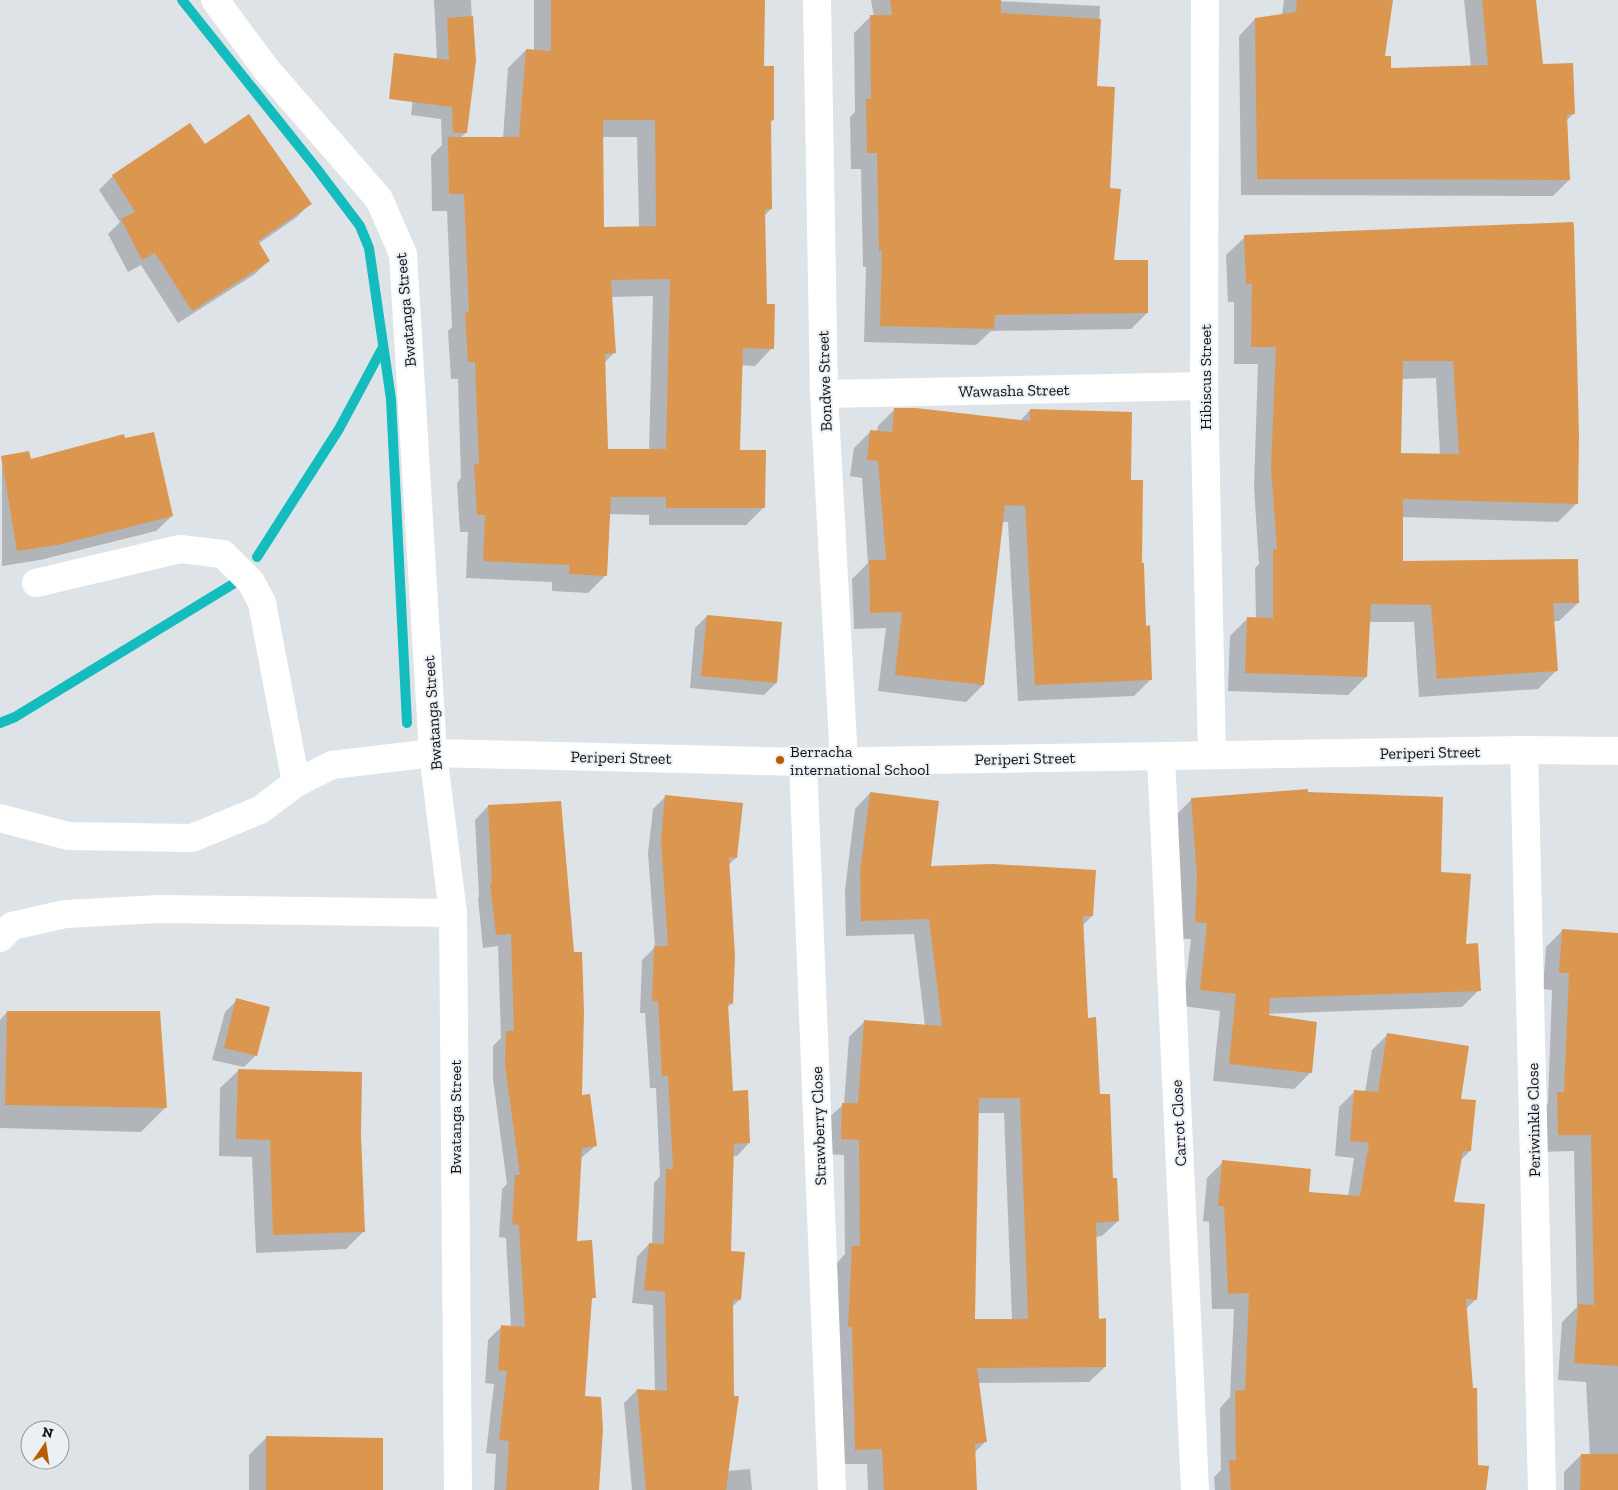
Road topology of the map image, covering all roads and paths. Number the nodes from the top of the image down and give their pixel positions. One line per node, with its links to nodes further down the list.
1 (215, 0): 9 (street, Bwatanga Street)
2 (817, 0): 5 (street, Bondwe Street)
3 (1205, 0): 4 (street, Hibiscus Street)
4 (1204, 386): 5 (street, Wawasha Street); 10 (street, Hibiscus Street)
5 (824, 394): 12 (street, Bondwe Street)
6 (36, 583): 14 (street)
7 (1524, 750): 8 (street, Periperi Street); 10 (street, Periperi Street); 21 (street, Periwinkle Close)
8 (1618, 751)
9 (433, 753): 13 (street, Periperi Street); 14 (street, Periperi Street); 16 (street, Bwatanga Street)
10 (1212, 755): 11 (street, Periperi Street)
11 (1160, 756): 12 (street, Periperi Street); 20 (street, Carrot Close)
12 (844, 761): 13 (street, Periperi Street)
13 (804, 762): 19 (street, Strawberry Close)
14 (296, 783): 15 (street, Periperi Street)
15 (0, 818)
16 (454, 913): 17 (street); 18 (street, Bwatanga Street)
17 (0, 938)
18 (458, 1490)
19 (832, 1490)
20 (1195, 1490)
21 (1542, 1490)

